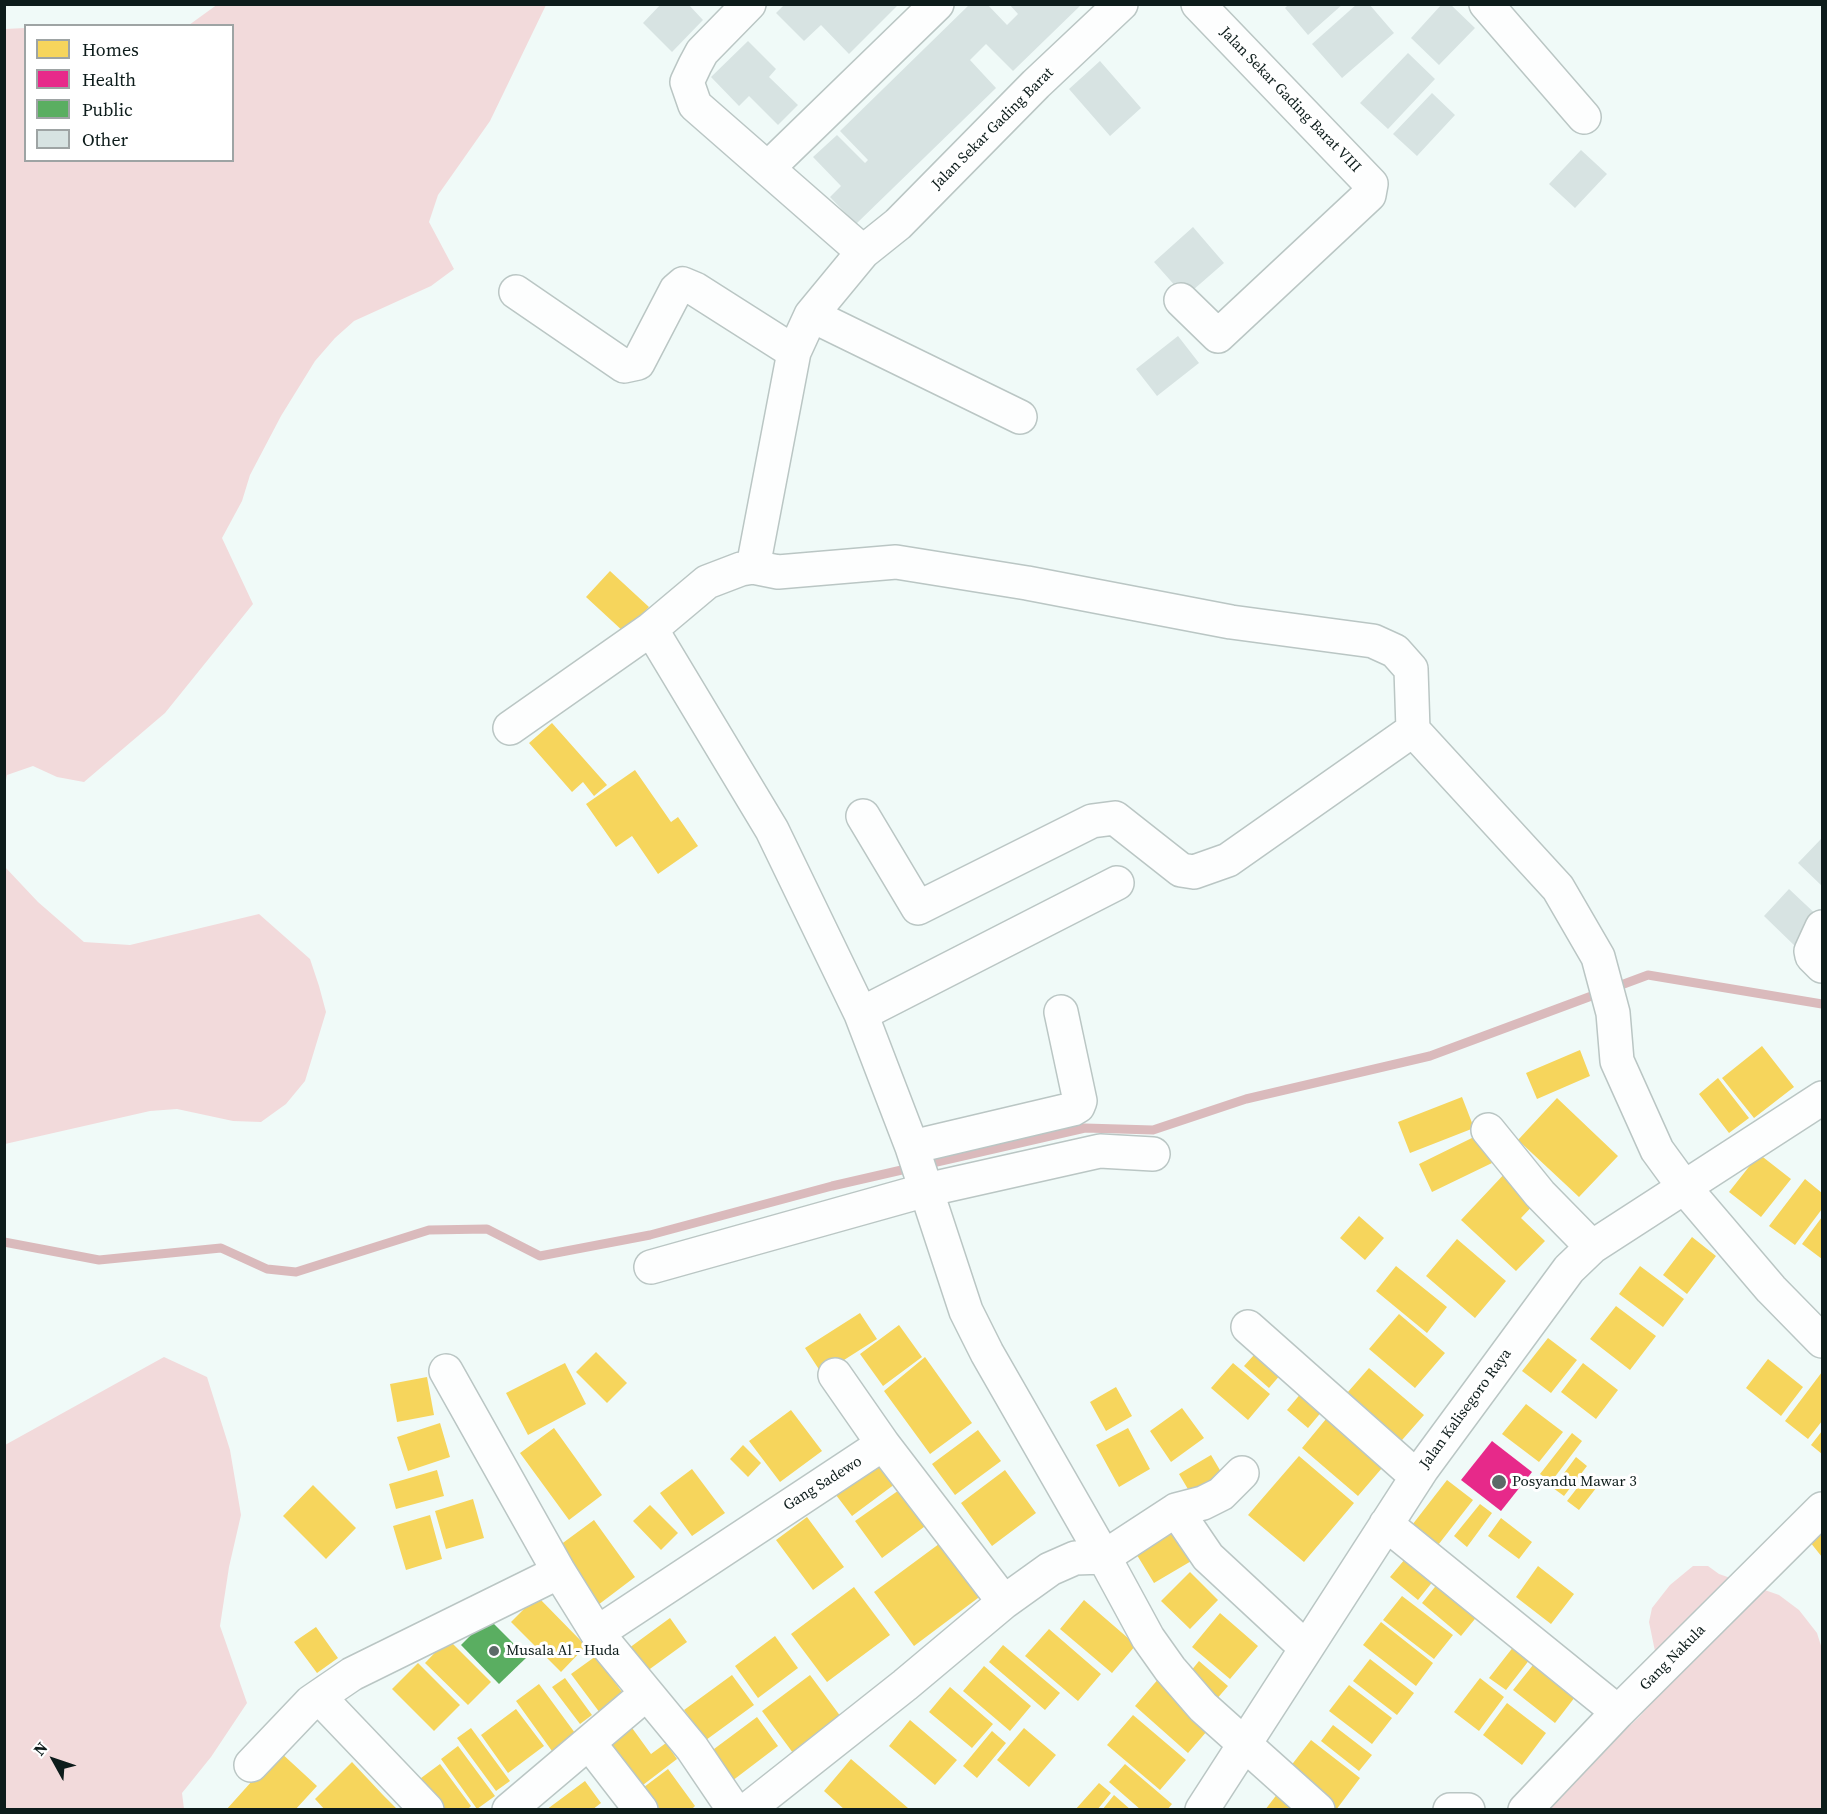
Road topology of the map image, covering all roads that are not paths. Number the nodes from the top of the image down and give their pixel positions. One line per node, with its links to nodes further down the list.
1 (749, 4): 7 (street)
2 (937, 4): 7 (street)
3 (1121, 4): 8 (street, Jalan Sekar Gading Barat)
4 (1198, 4): 10 (street, Jalan Sekar Gading Barat VIII)
5 (1486, 4): 6 (street)
6 (1584, 117)
7 (768, 168): 8 (street)
8 (863, 252): 11 (street, Jalan Sekar Gading Barat)
9 (516, 292): 12 (street)
10 (1181, 300)
11 (811, 315): 12 (street, Jalan Sekar Gading Barat); 13 (street)
12 (794, 352): 14 (street, Jalan Sekar Gading Barat)
13 (1020, 417)
14 (753, 567): 15 (street); 17 (street)
15 (651, 629): 16 (street); 23 (street)
16 (510, 728)
17 (1413, 730): 18 (street); 28 (street)
18 (862, 816)
19 (1117, 884): 23 (street)
20 (1822, 927): 21 (street)
21 (1822, 966)
22 (1062, 1012): 26 (street)
23 (861, 1014): 26 (street)
24 (1822, 1098): 28 (street, Jalan Kalisegoro Raya)
25 (1488, 1130): 30 (street)
26 (914, 1153): 29 (street)
27 (1153, 1154): 29 (street)
28 (1684, 1187): 30 (street, Jalan Kalisegoro Raya); 33 (street)
29 (926, 1190): 31 (street); 42 (street)
30 (1592, 1247): 38 (street, Jalan Kalisegoro Raya)
31 (651, 1267)
32 (1248, 1327): 38 (street)
33 (1822, 1341)
34 (446, 1371): 43 (street)
35 (835, 1375): 36 (street)
36 (884, 1444): 44 (street); 45 (street, Gang Sadewo)
37 (1242, 1473): 40 (street)
38 (1417, 1477): 41 (street, Jalan Kalisegoro Raya)
39 (1822, 1509): 49 (street, Gang Nakula)
40 (1176, 1510): 42 (street); 46 (street)
41 (1386, 1524): 46 (street, Jalan Kalisegoro Raya); 49 (street)
42 (1104, 1557): 44 (street); 50 (street)
43 (559, 1572): 45 (street); 48 (street)
44 (1004, 1602): 57 (street)
45 (597, 1633): 47 (street)
46 (1305, 1647): 50 (street, Jalan Kalisegoro Raya)
47 (646, 1694): 51 (street); 56 (street)
48 (319, 1697): 52 (street); 53 (street)
49 (1618, 1712): 62 (street, Gang Nakula)
50 (1245, 1741): 58 (street, Jalan Kalisegoro Raya); 59 (street)
51 (589, 1743): 54 (street); 55 (street)
52 (251, 1765)
53 (427, 1809)
54 (509, 1809)
55 (641, 1809)
56 (734, 1809)
57 (747, 1809)
58 (1202, 1809)
59 (1318, 1809)
60 (1450, 1809): 61 (street)
61 (1468, 1809)
62 (1526, 1809)

